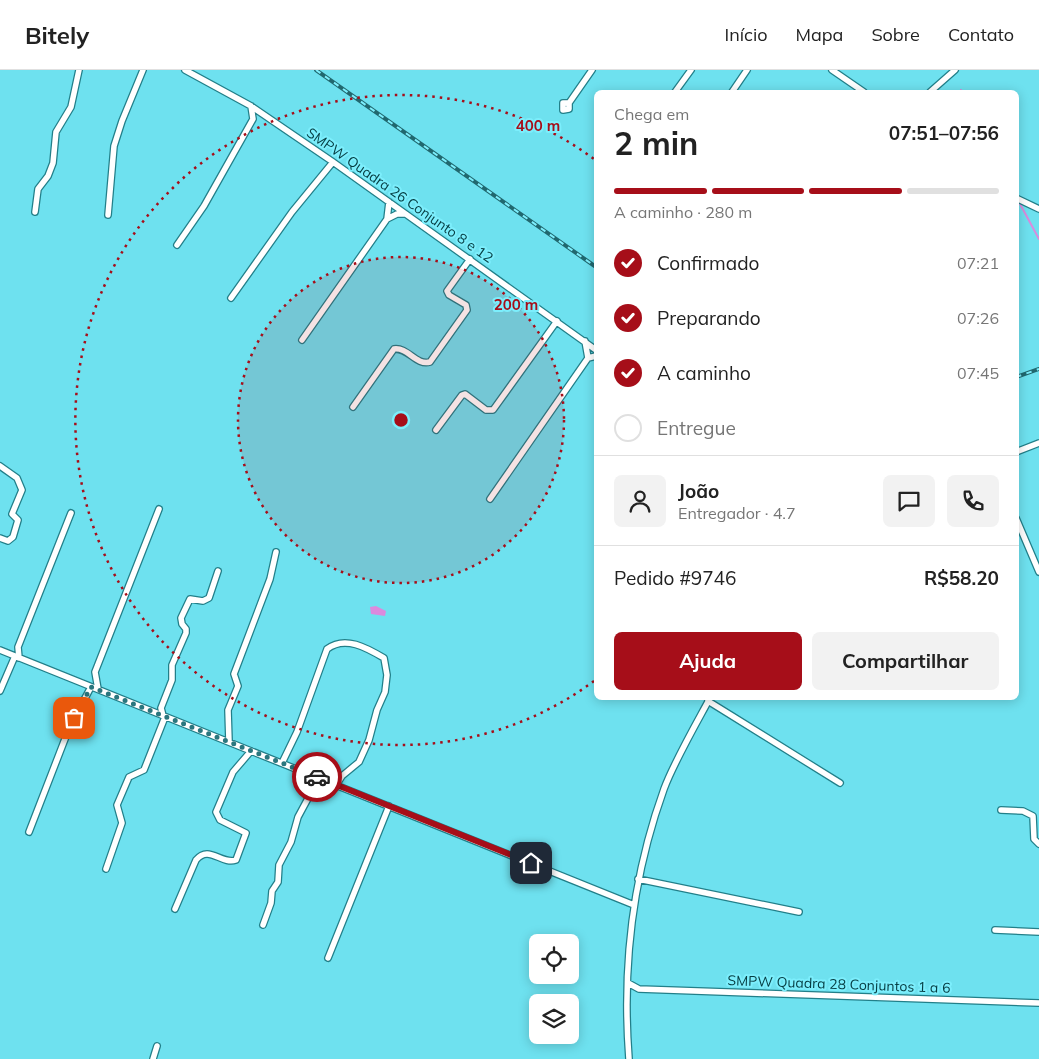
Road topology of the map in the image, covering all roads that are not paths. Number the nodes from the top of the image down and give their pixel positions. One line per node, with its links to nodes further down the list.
1 (79, 70): 21 (street)
2 (143, 70): 23 (street)
3 (185, 70): 14 (street, SMPW Quadra 26 Conjunto 8 e 12)
4 (592, 70): 13 (street)
5 (691, 70): 9 (street)
6 (747, 70): 10 (street)
7 (832, 70): 11 (street)
8 (955, 70): 12 (street)
9 (676, 90)
10 (733, 90)
11 (861, 90)
12 (932, 90)
13 (569, 103)
14 (251, 106): 15 (street, SMPW Quadra 26 Conjunto 8 e 12); 16 (street)
15 (266, 117): 16 (street); 17 (street, SMPW Quadra 26 Conjunto 8 e 12)
16 (253, 120): 25 (street)
17 (333, 162): 19 (street, SMPW Quadra 26 Conjunto 8 e 12); 27 (street)
18 (1019, 199): 20 (street)
19 (389, 202): 22 (street, SMPW Quadra 26 Conjunto 8 e 12); 24 (street)
20 (1039, 209)
21 (35, 212)
22 (405, 214): 24 (street); 26 (street, SMPW Quadra 26 Conjunto 8 e 12)
23 (108, 215)
24 (387, 219): 29 (street)
25 (177, 245)
26 (470, 259): 28 (street, SMPW Quadra 26 Conjunto 8 e 12); 34 (street)
27 (231, 298)
28 (557, 321): 30 (street, SMPW Quadra 26 Conjunto 8 e 12); 35 (street)
29 (302, 340)
30 (585, 341): 31 (street, SMPW Quadra 26 Conjunto 8 e 12); 33 (street)
31 (594, 348)
32 (594, 356): 33 (street)
33 (588, 358): 39 (street)
34 (353, 406)
35 (436, 430)
36 (1038, 445): 37 (street)
37 (1019, 451)
38 (0, 466): 43 (street)
39 (490, 499)
40 (160, 509): 50 (street)
41 (71, 513): 48 (street)
42 (1019, 525): 46 (street)
43 (0, 538)
44 (276, 552): 57 (street)
45 (218, 571): 54 (street)
46 (1039, 572)
47 (0, 650): 48 (street)
48 (15, 656): 49 (street); 51 (street)
49 (91, 687): 50 (street); 65 (street)
50 (98, 689): 55 (street)
51 (0, 691)
52 (708, 700): 68 (street)
53 (711, 700): 61 (street)
54 (161, 708): 55 (street); 56 (street)
55 (154, 712): 56 (street)
56 (164, 716): 57 (street); 67 (street)
57 (229, 742): 58 (street)
58 (251, 752): 59 (street); 70 (street)
59 (282, 763): 60 (street); 62 (street)
60 (319, 778): 62 (street); 72 (street)
61 (840, 783)
62 (337, 784): 63 (street)
63 (389, 806): 69 (street); 75 (street)
64 (1001, 810): 66 (street)
65 (28, 832)
66 (1039, 844)
67 (106, 869)
68 (638, 879): 69 (street); 71 (street)
69 (634, 905): 76 (street)
70 (175, 909)
71 (799, 912)
72 (263, 925)
73 (995, 930): 74 (street)
74 (1039, 932)
75 (328, 958)
76 (628, 983): 77 (street); 78 (street)
77 (639, 990): 78 (street); 79 (street, SMPW Quadra 28 Conjuntos 1 a 6)
78 (627, 998): 82 (street)
79 (1039, 1003)
80 (158, 1046): 81 (street)
81 (153, 1059)
82 (629, 1059)

